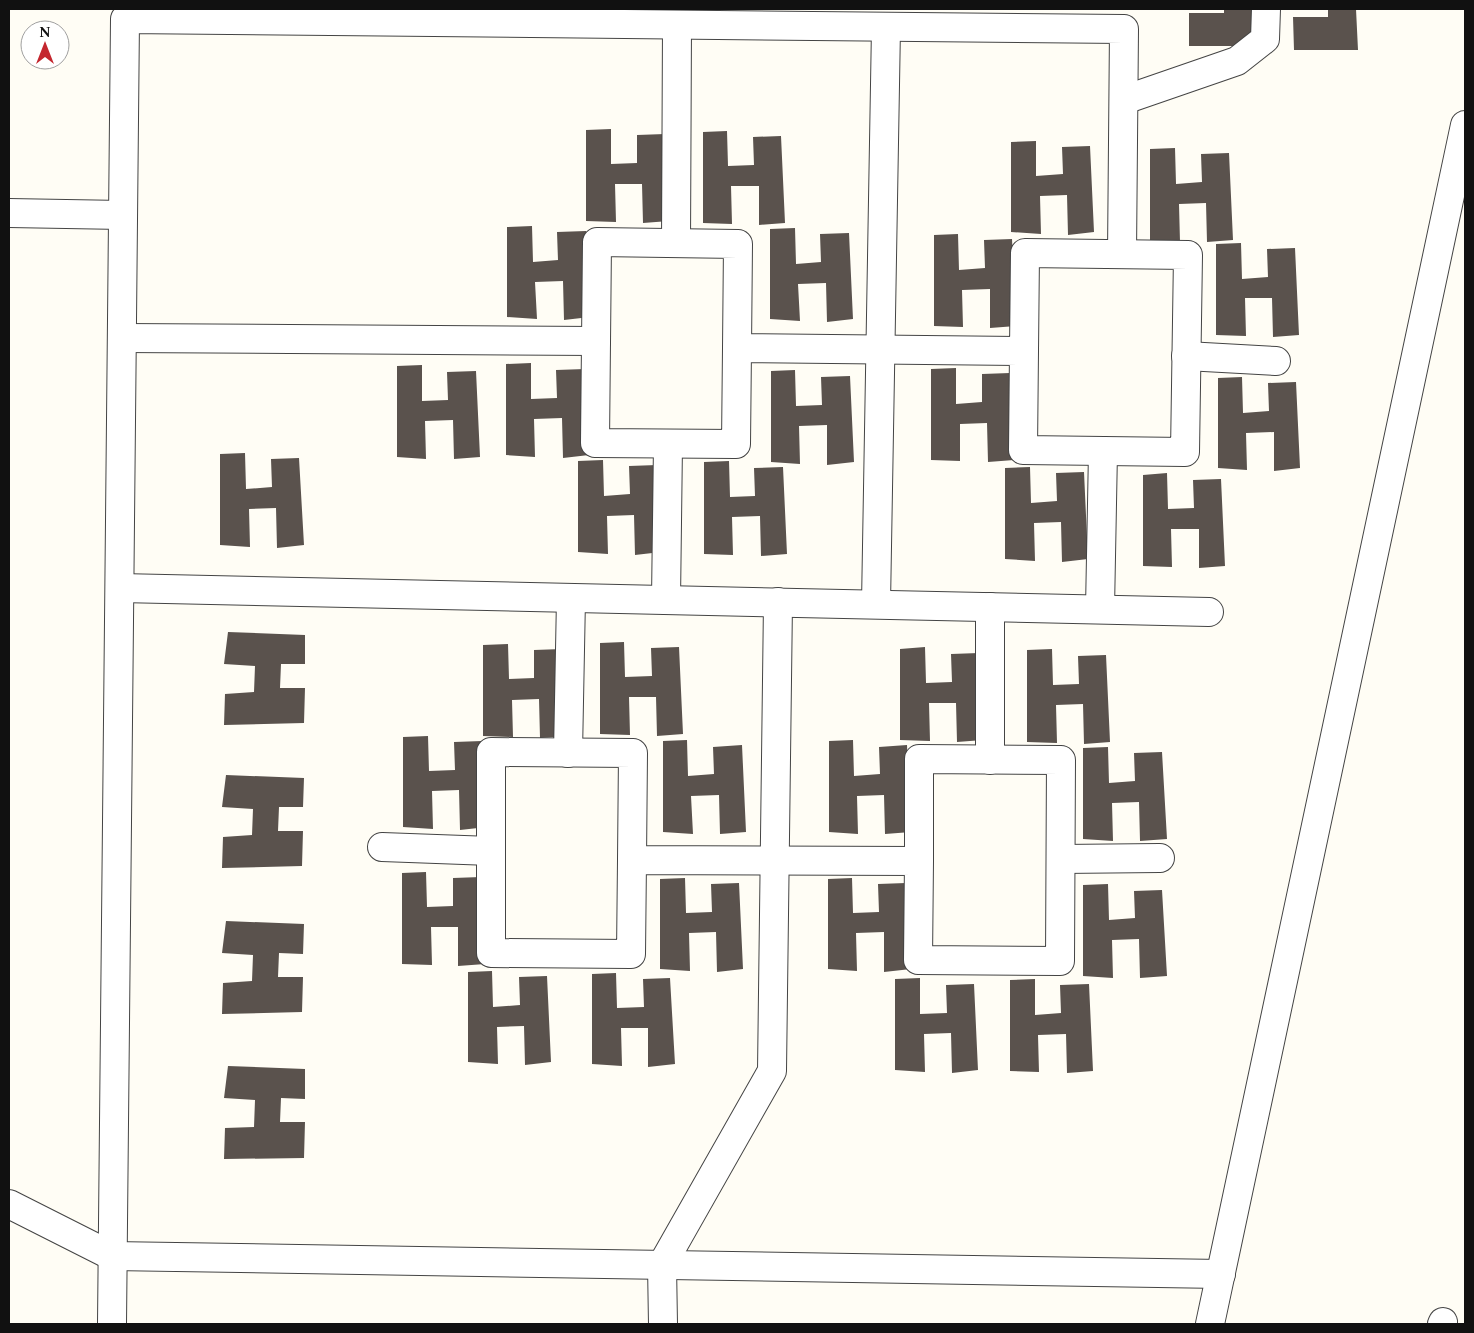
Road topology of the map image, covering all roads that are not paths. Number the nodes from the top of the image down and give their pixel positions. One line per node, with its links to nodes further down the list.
1 (1266, 9): 9 (street)
2 (125, 14): 3 (street); 12 (street)
3 (581, 16): 7 (street)
4 (757, 17): 7 (street); 8 (street)
5 (929, 18): 6 (street); 8 (street)
6 (1104, 19): 9 (street)
7 (678, 25): 13 (street)
8 (886, 27): 18 (street)
9 (1124, 100): 14 (street)
10 (1465, 125): 44 (street)
11 (9, 213): 12 (street)
12 (123, 215): 15 (street)
13 (676, 243): 16 (street); 17 (street)
14 (1122, 254): 19 (street); 20 (street)
15 (122, 338): 16 (street); 24 (street)
16 (596, 341): 22 (street)
17 (737, 348): 18 (street); 22 (street)
18 (881, 350): 19 (street); 28 (street)
19 (1024, 351): 23 (street)
20 (1186, 356): 21 (street); 23 (street)
21 (1276, 361)
22 (668, 444): 26 (street)
23 (1103, 452): 30 (street)
24 (120, 588): 25 (street); 42 (street)
25 (571, 598): 26 (street); 32 (street)
26 (666, 600): 27 (street)
27 (778, 602): 28 (street); 39 (street)
28 (876, 604): 29 (street)
29 (990, 608): 30 (street); 33 (street)
30 (1100, 610): 31 (street)
31 (1209, 612)
32 (568, 753): 35 (street); 38 (street)
33 (990, 760): 37 (street); 40 (street)
34 (382, 847): 35 (street)
35 (491, 851): 38 (street)
36 (1160, 858): 37 (street)
37 (1061, 859): 40 (street)
38 (632, 860): 39 (street)
39 (776, 860): 40 (street); 43 (street)
40 (919, 861)
41 (9, 1204): 42 (street)
42 (112, 1256): 43 (street); 45 (street)
43 (662, 1265): 44 (street); 46 (street)
44 (1221, 1274): 47 (street)
45 (112, 1324)
46 (663, 1324)
47 (1210, 1324)

